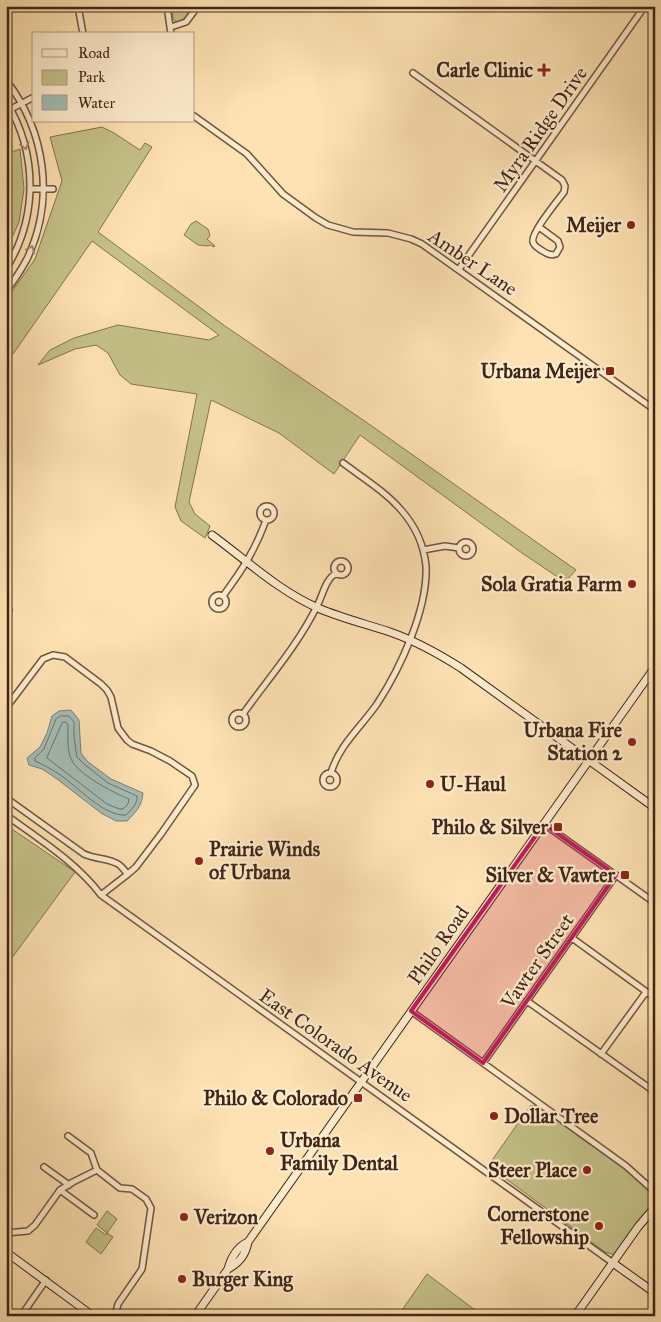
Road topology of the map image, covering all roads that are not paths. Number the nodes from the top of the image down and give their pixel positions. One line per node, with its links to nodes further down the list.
1 (78, 6): 6 (street)
2 (167, 6): 5 (street)
3 (198, 6): 5 (street)
4 (645, 6): 14 (street, Myra Ridge Drive)
5 (171, 31)
6 (82, 32)
7 (413, 73): 14 (street)
8 (6, 80): 11 (street)
9 (32, 97): 11 (street)
10 (6, 102): 12 (street)
11 (22, 103): 12 (street); 16 (street)
12 (11, 109): 15 (street, one-way to 15)
13 (195, 117): 20 (street, Amber Lane)
14 (536, 161): 18 (street); 20 (street, Myra Ridge Drive)
15 (31, 189): 16 (street); 19 (street)
16 (44, 189): 17 (street); 21 (street, one-way to 16)
17 (53, 189)
18 (539, 227): 18 (street)
19 (6, 269)
20 (459, 269): 22 (street, Amber Lane)
21 (6, 292)
22 (655, 410)
23 (343, 463): 27 (street)
24 (266, 520): 28 (street)
25 (212, 535): 28 (street)
26 (459, 548): 27 (street)
27 (423, 550): 32 (street)
28 (248, 562): 30 (street); 31 (street)
29 (336, 573): 31 (street)
30 (223, 596)
31 (316, 608): 32 (street); 35 (street)
32 (410, 640): 36 (street); 37 (street)
33 (655, 667): 36 (street, Philo Road)
34 (6, 708): 42 (street)
35 (243, 714)
36 (588, 760): 39 (street); 41 (street, Philo Road)
37 (331, 773)
38 (6, 798): 42 (street)
39 (655, 808)
40 (6, 815): 44 (street, East Colorado Avenue)
41 (544, 824): 43 (street); 50 (street, Philo Road)
42 (128, 874): 44 (street)
43 (616, 875): 45 (street); 46 (street, Vawter Street)
44 (102, 895): 53 (street, East Colorado Avenue)
45 (655, 903)
46 (572, 938): 47 (street); 49 (street, Vawter Street)
47 (646, 992): 48 (street); 51 (street)
48 (655, 998)
49 (527, 1001): 51 (street); 52 (street, Vawter Street)
50 (411, 1011): 52 (street); 53 (street, Philo Road)
51 (601, 1054): 54 (street)
52 (483, 1063): 60 (street)
53 (361, 1082): 65 (street, East Colorado Avenue); 71 (street, Philo Road)
54 (655, 1092)
55 (68, 1136): 57 (street)
56 (44, 1167): 58 (street)
57 (97, 1170): 58 (street); 70 (street)
58 (69, 1185): 59 (street)
59 (60, 1190): 62 (street); 63 (street)
60 (655, 1192)
61 (655, 1207): 65 (street)
62 (94, 1215)
63 (6, 1233)
64 (6, 1252): 66 (street)
65 (613, 1263): 67 (street, East Colorado Avenue); 72 (street)
66 (46, 1280): 68 (street); 69 (street)
67 (655, 1293)
68 (21, 1316)
69 (93, 1316)
70 (115, 1316)
71 (195, 1316)
72 (575, 1316)

